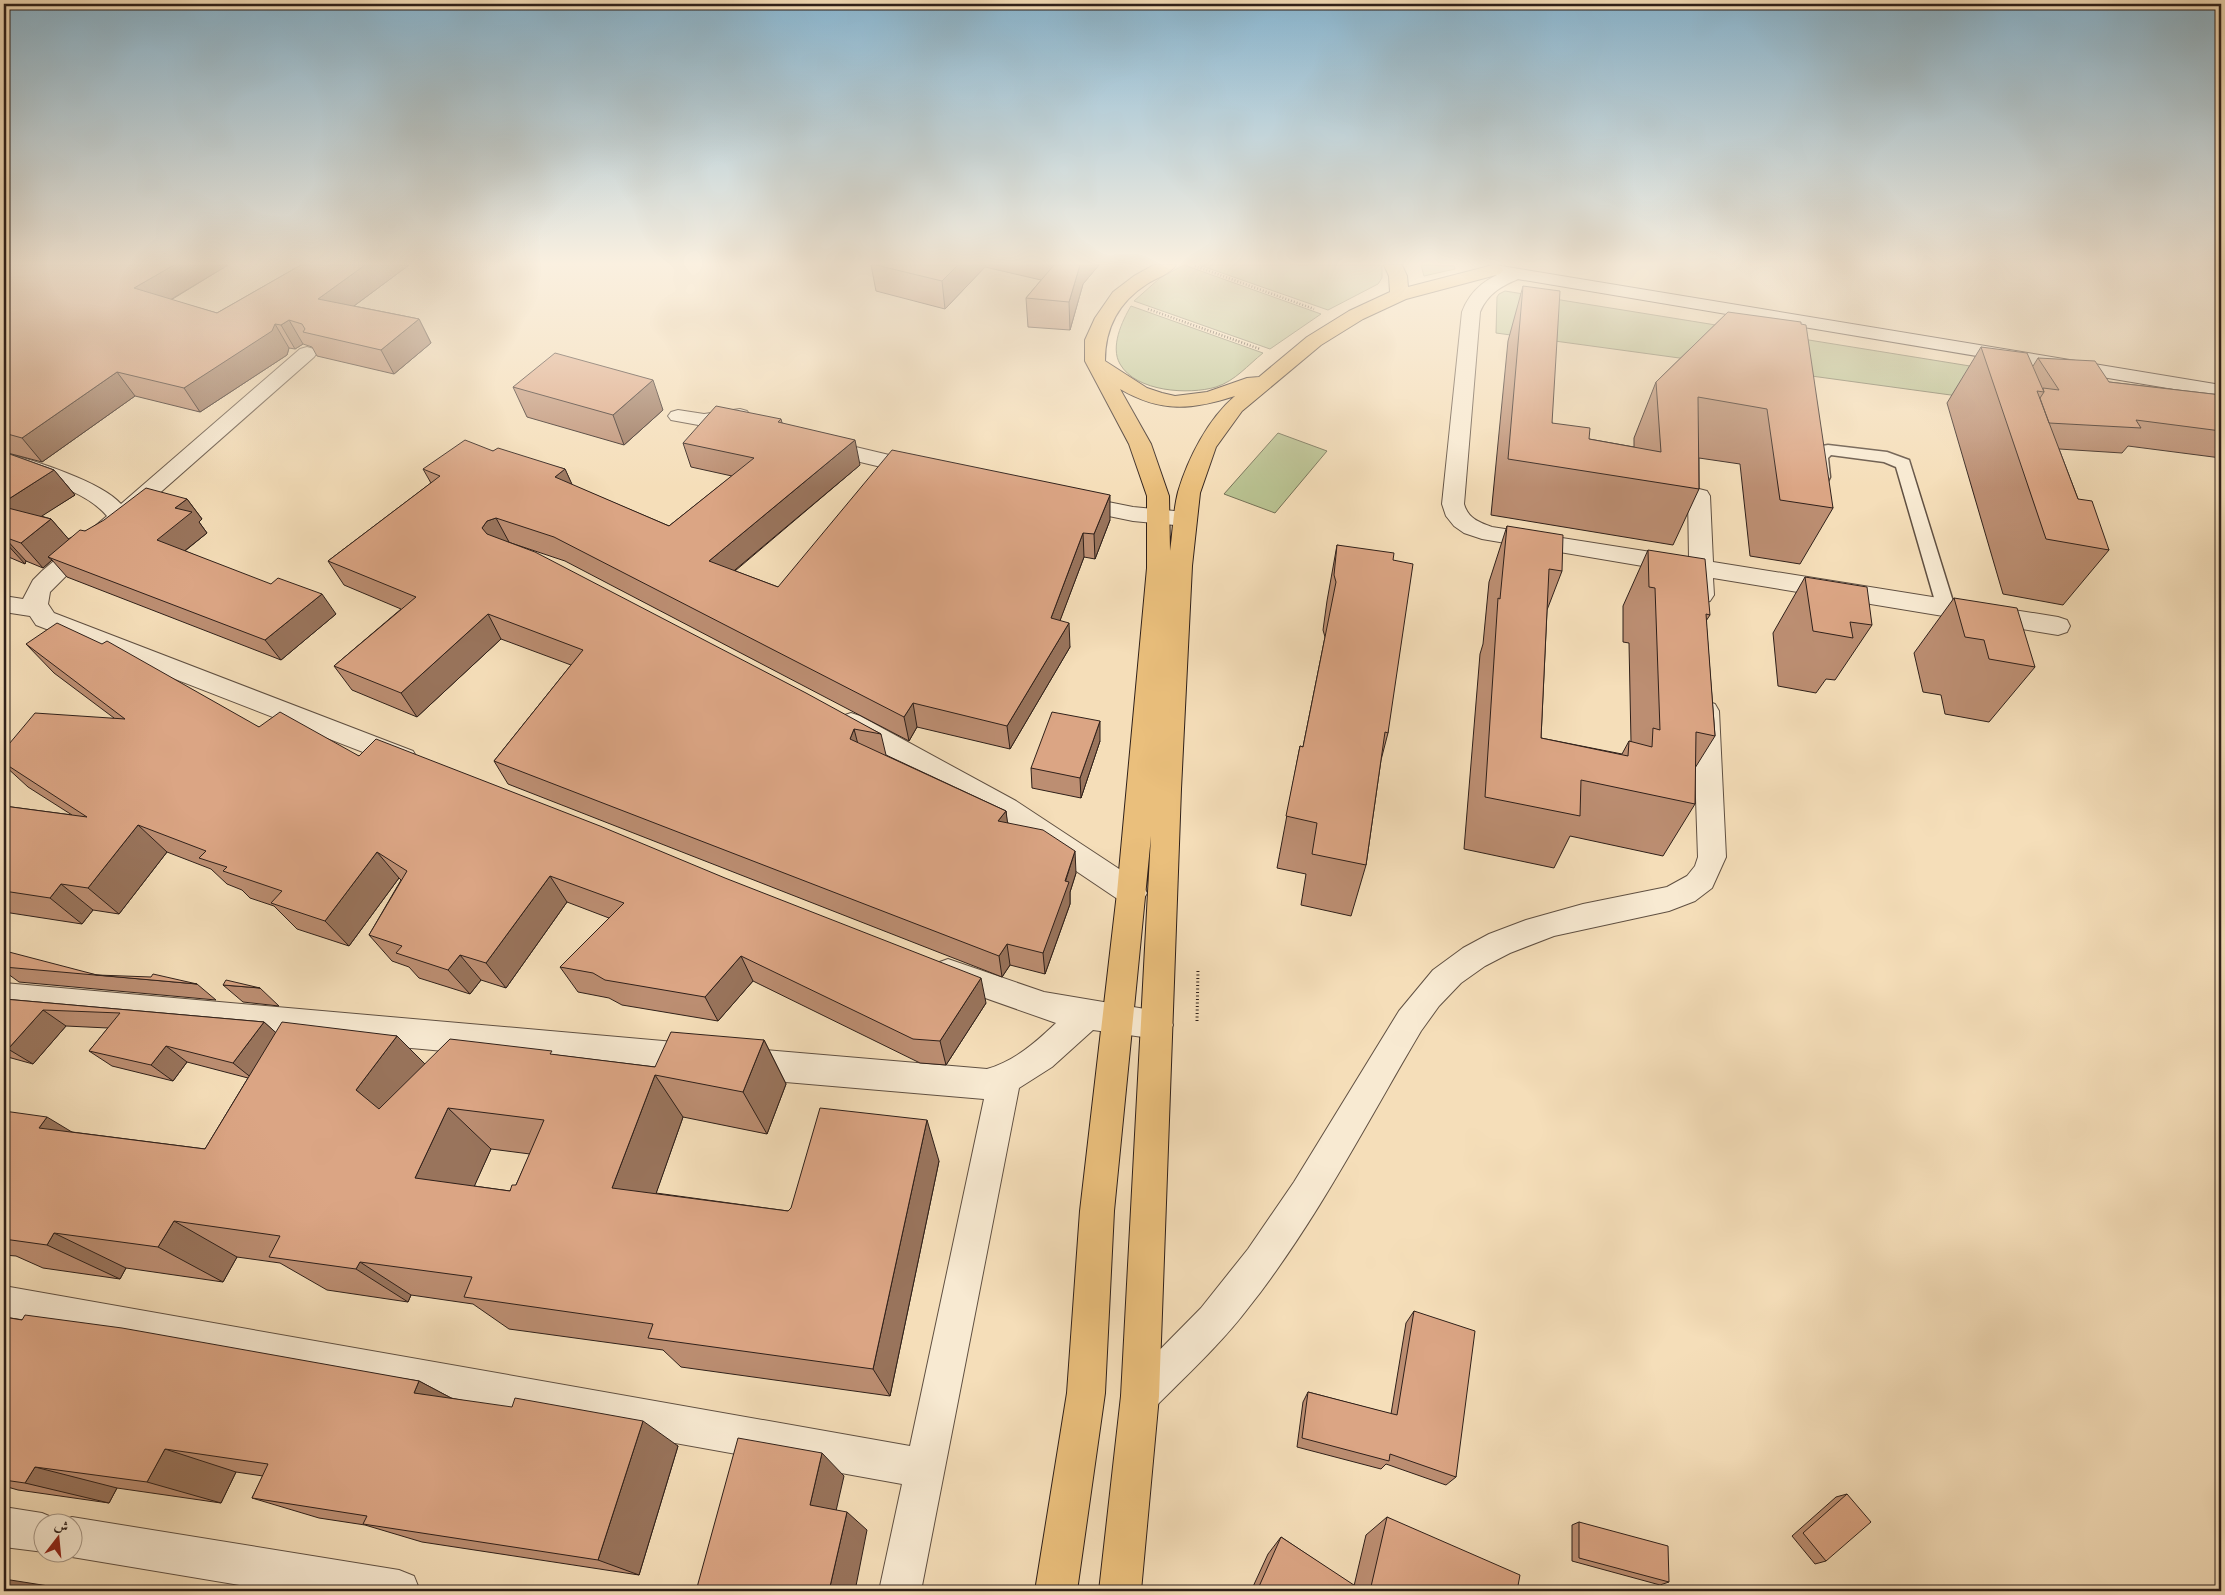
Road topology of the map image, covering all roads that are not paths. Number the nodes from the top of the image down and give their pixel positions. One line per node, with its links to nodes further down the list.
1 (1095, 339): 7 (main road)
2 (1317, 339): 8 (main road)
3 (1468, 339): 21 (street)
4 (1921, 339): 5 (street)
5 (1980, 349): 9 (street); 10 (street)
6 (307, 352): 19 (street)
7 (1095, 360): 8 (main road); 20 (main road)
8 (1275, 374): 20 (main road)
9 (1991, 376)
10 (2221, 391)
11 (678, 416): 12 (street)
12 (760, 419)
13 (799, 437): 15 (street)
14 (4, 460): 19 (street)
15 (938, 473)
16 (1823, 490): 23 (lane)
17 (1699, 496): 21 (street)
18 (1054, 498): 20 (street)
19 (120, 517): 24 (street)
20 (1172, 518): 30 (main road); 35 (main road)
21 (1701, 566): 23 (street); 25 (street)
22 (4, 604): 24 (street)
23 (1946, 608): 26 (street)
24 (36, 609): 29 (street)
25 (1703, 626)
26 (2058, 626)
27 (1705, 685): 38 (street)
28 (832, 713): 30 (street)
29 (431, 768)
30 (1132, 893): 34 (main road)
31 (929, 965): 33 (street)
32 (4, 997): 36 (street)
33 (1087, 1015): 34 (street); 36 (street)
34 (1118, 1020): 35 (street); 45 (main road)
35 (1157, 1025): 38 (main road)
36 (1004, 1081): 39 (street)
37 (4, 1304): 39 (street)
38 (1140, 1396): 46 (main road)
39 (925, 1468): 44 (street)
40 (4, 1527): 41 (street)
41 (32, 1531)
42 (82, 1540): 43 (street)
43 (399, 1591)
44 (900, 1591)
45 (1056, 1591)
46 (1120, 1591)

